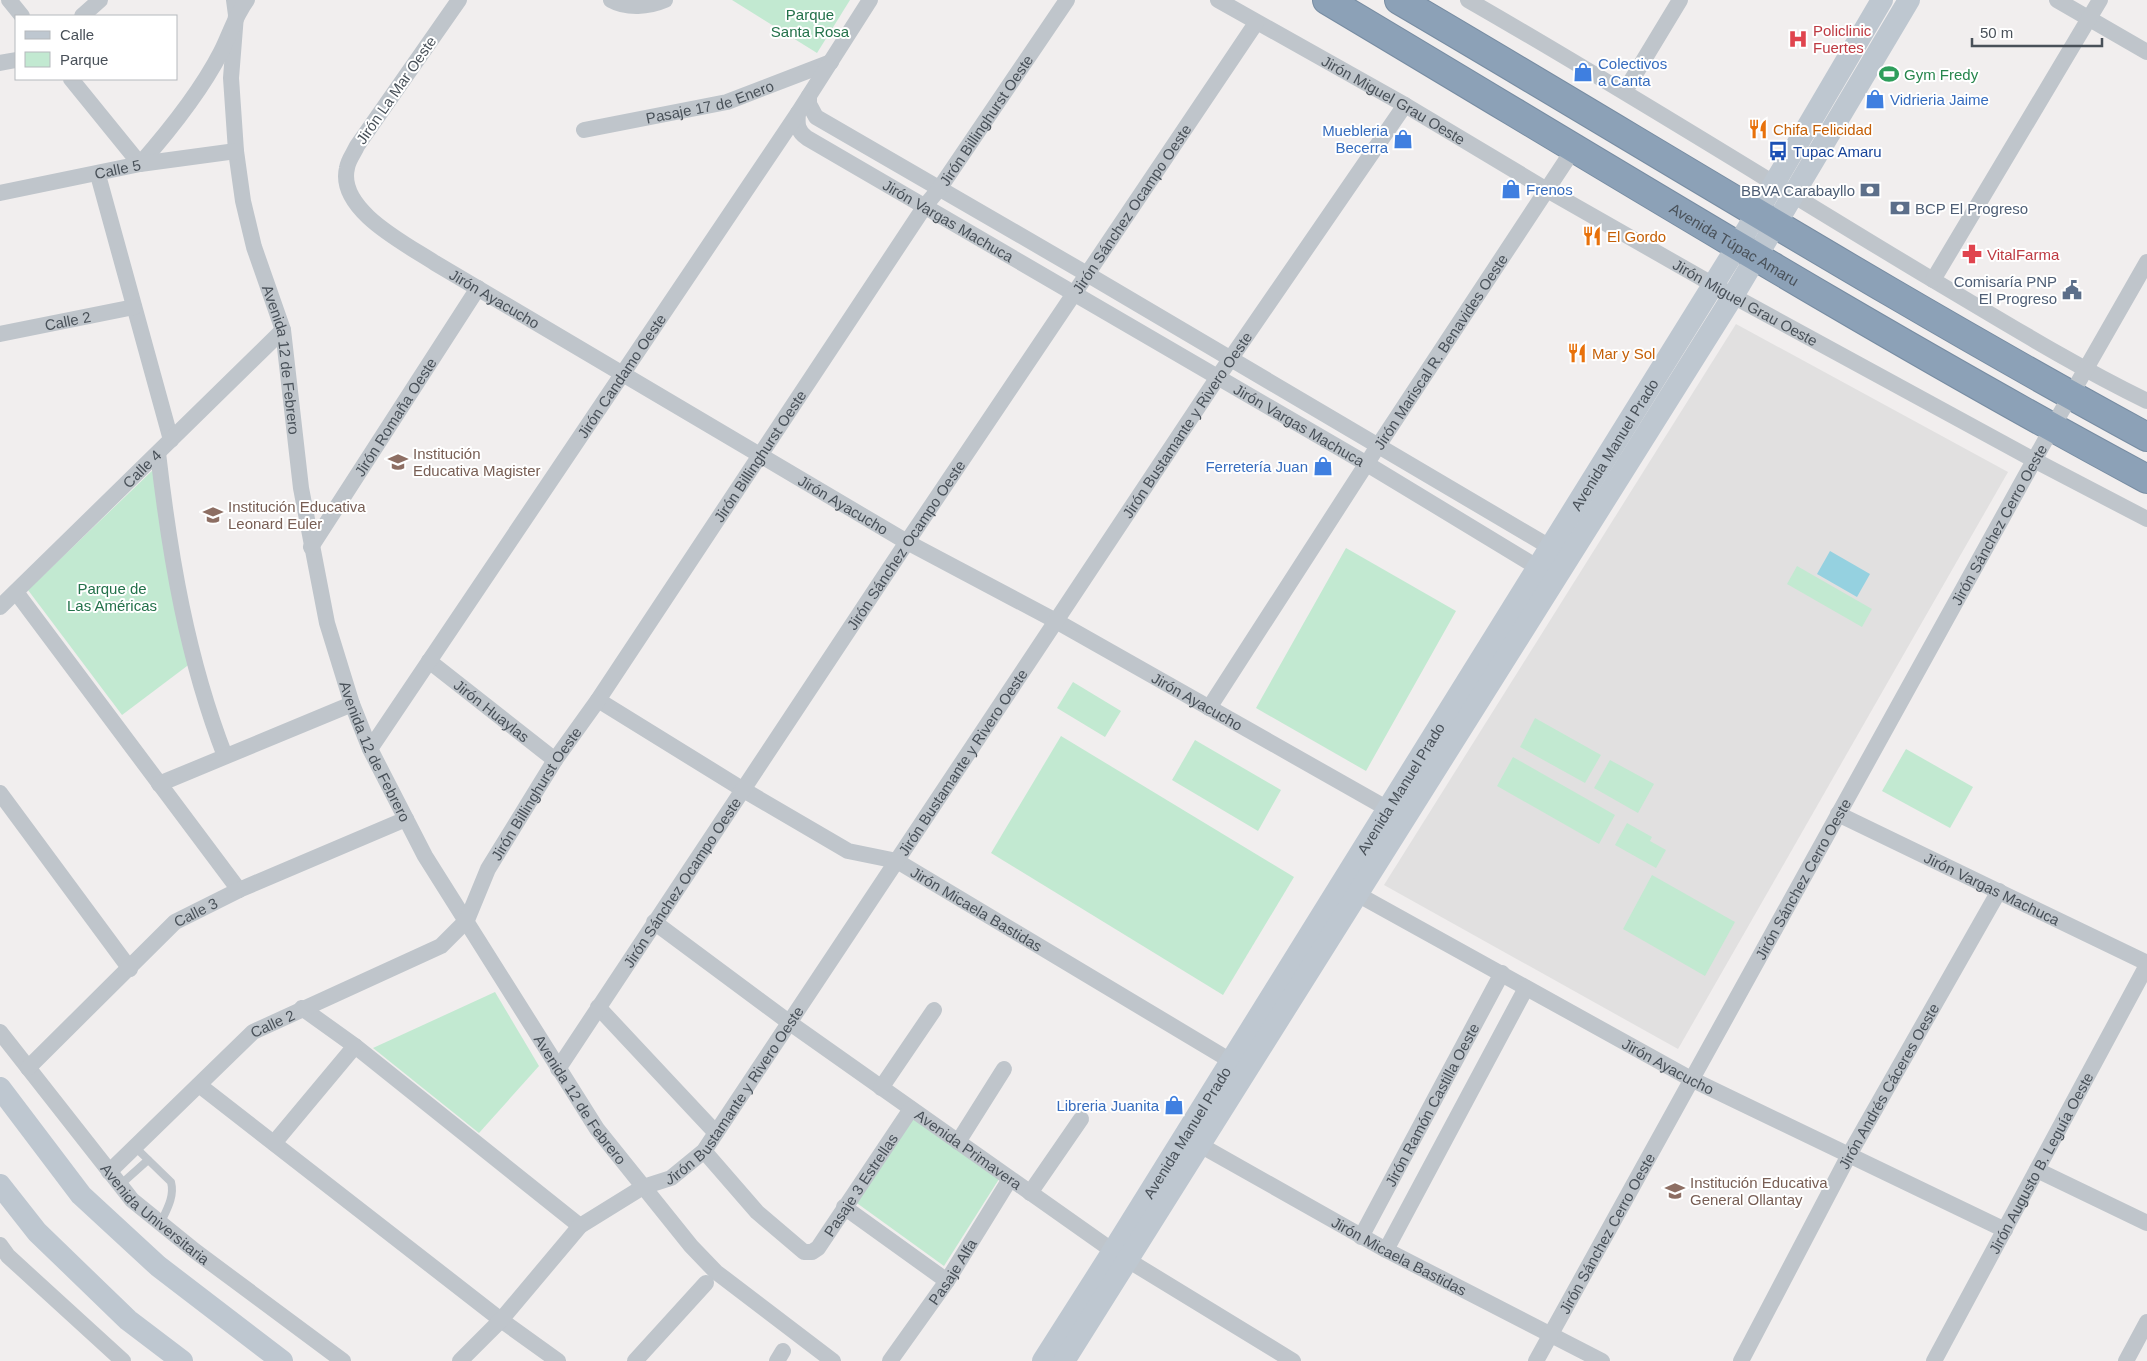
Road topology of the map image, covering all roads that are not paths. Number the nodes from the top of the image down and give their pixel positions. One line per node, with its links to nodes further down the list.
1 (9, 0): 19 (street)
2 (100, 0): 20 (street)
3 (247, 0): 18 (street)
4 (458, 0): 37 (street, Jirón La Mar Oeste)
5 (611, 0): 17 (street)
6 (870, 0): 25 (street, Jirón Candamo Oeste)
7 (1067, 0): 38 (street, Jirón Billinghurst Oeste)
8 (1218, 0): 22 (street, Jirón Miguel Grau Oeste)
9 (1327, 0): 33 (highway, Avenida Túpac Amaru)
10 (1399, 0): 43 (highway)
11 (1680, 0): 28 (street)
12 (1882, 0): 40 (main road)
13 (1909, 0): 40 (main road)
14 (2057, 0): 21 (street)
15 (2100, 0): 21 (street)
16 (1477, 2): 28 (street)
17 (658, 3)
18 (235, 8): 34 (street, Avenida 12 de Febrero); 35 (street)
19 (21, 15)
20 (83, 15)
21 (2089, 18): 23 (street); 47 (street)
22 (1256, 23): 30 (street, Jirón Miguel Grau Oeste); 46 (street, Jirón Sánchez Ocampo Oeste)
23 (2147, 52)
24 (15, 60): 26 (street)
25 (831, 62): 29 (street, Jirón Candamo Oeste); 32 (street, Pasaje 17 de Enero)
26 (0, 63)
27 (72, 80): 35 (street)
28 (1625, 91): 40 (street)
29 (809, 96): 31 (street, Jirón Candamo Oeste); 38 (street, Jirón Vargas Machuca)
30 (1405, 105): 39 (street, Jirón Miguel Grau Oeste); 55 (street, Jirón Bustamante y Rivero Oeste)
31 (798, 113): 42 (street, Jirón Vargas Machuca); 57 (street, Jirón Candamo Oeste)
32 (584, 130)
33 (1575, 147): 39 (street, Jirón Mariscal R. Benavides Oeste); 44 (highway, Avenida Túpac Amaru)
34 (236, 151): 35 (street, Calle 5); 53 (street, Avenida 12 de Febrero)
35 (140, 164): 36 (street, Calle 5)
36 (98, 175): 41 (street, Calle 5); 52 (street)
37 (347, 185): 49 (street, Jirón Ayacucho)
38 (939, 188): 42 (street, Jirón Billinghurst Oeste); 46 (street, Jirón Vargas Machuca)
39 (1547, 190): 48 (street, Jirón Miguel Grau Oeste); 64 (street, Jirón Mariscal R. Benavides Oeste)
40 (1783, 190): 43 (main road, Avenida Manuel Prado); 47 (street)
41 (0, 193)
42 (925, 206): 50 (street, Jirón Vargas Machuca); 66 (street, Jirón Billinghurst Oeste)
43 (1766, 219): 44 (main road, Avenida Manuel Prado); 59 (highway)
44 (1747, 251): 48 (main road, Avenida Manuel Prado); 51 (main road, Avenida Manuel Prado); 61 (highway, Avenida Túpac Amaru)
45 (2147, 262): 56 (street, Jirón Sánchez Cerro Oeste)
46 (1087, 274): 50 (street, Jirón Sánchez Ocampo Oeste); 55 (street, Jirón Vargas Machuca)
47 (1933, 280): 56 (street)
48 (1713, 284): 51 (street, Jirón Miguel Grau Oeste); 73 (main road, Avenida Manuel Prado)
49 (478, 288): 57 (street, Jirón Ayacucho); 72 (street, Jirón Romaña Oeste)
50 (1074, 293): 58 (street, Jirón Vargas Machuca); 71 (street, Jirón Sánchez Ocampo Oeste)
51 (1733, 296): 67 (street, Jirón Miguel Grau Oeste); 73 (main road, Avenida Manuel Prado)
52 (134, 307): 54 (street, Calle 2); 63 (street)
53 (282, 330): 63 (street, Calle 4); 72 (street, Avenida 12 de Febrero)
54 (0, 334)
55 (1231, 359): 58 (street, Jirón Bustamante y Rivero Oeste); 64 (street, Jirón Vargas Machuca)
56 (2084, 370): 59 (street, Jirón Sánchez Cerro Oeste); 60 (street)
57 (624, 372): 66 (street, Jirón Ayacucho); 78 (street, Jirón Candamo Oeste)
58 (1218, 377): 68 (street, Jirón Vargas Machuca); 77 (street, Jirón Bustamante y Rivero Oeste)
59 (2070, 395): 61 (street, Jirón Sánchez Cerro Oeste); 62 (highway)
60 (2147, 401)
61 (2052, 428): 67 (street, Jirón Sánchez Cerro Oeste); 69 (highway, Avenida Túpac Amaru)
62 (2147, 437)
63 (171, 440): 65 (street, Calle 4)
64 (1378, 446): 68 (street, Jirón Mariscal R. Benavides Oeste); 73 (street, Jirón Vargas Machuca)
65 (158, 453): 75 (street, Calle 4); 83 (street)
66 (762, 455): 71 (street, Jirón Ayacucho); 79 (street, Jirón Billinghurst Oeste)
67 (2034, 460): 70 (street, Jirón Miguel Grau Oeste); 89 (street, Jirón Sánchez Cerro Oeste)
68 (1366, 464): 74 (street, Jirón Vargas Machuca); 81 (street, Jirón Mariscal R. Benavides Oeste)
69 (2147, 479)
70 (2147, 519)
71 (907, 542): 77 (street, Jirón Ayacucho); 86 (street, Jirón Sánchez Ocampo Oeste)
72 (311, 547): 80 (street, Avenida 12 de Febrero)
73 (1559, 553): 74 (main road, Avenida Manuel Prado)
74 (1546, 573): 88 (main road, Avenida Manuel Prado); 93 (main road, Avenida Manuel Prado)
75 (16, 592): 76 (street, Calle 4); 85 (street)
76 (0, 608)
77 (1056, 620): 81 (street, Jirón Ayacucho); 91 (street, Jirón Bustamante y Rivero Oeste)
78 (429, 661): 82 (street, Jirón Candamo Oeste); 84 (street, Jirón Huaylas)
79 (598, 700): 84 (street, Jirón Billinghurst Oeste); 86 (street, Jirón Micaela Bastidas)
80 (352, 704): 82 (street, Avenida 12 de Febrero); 83 (street)
81 (1209, 708): 88 (street, Jirón Ayacucho)
82 (370, 749): 90 (street, Avenida 12 de Febrero)
83 (225, 756): 85 (street)
84 (555, 760): 95 (street, Jirón Billinghurst Oeste)
85 (159, 784): 92 (street)
86 (742, 789): 91 (street, Jirón Micaela Bastidas); 96 (street, Jirón Sánchez Ocampo Oeste)
87 (0, 793): 98 (street)
88 (1388, 809): 93 (main road, Avenida Manuel Prado)
89 (1838, 814): 94 (street, Jirón Vargas Machuca); 111 (street, Jirón Sánchez Cerro Oeste)
90 (406, 820): 92 (street, Calle 3); 95 (street, Avenida 12 de Febrero)
91 (897, 862): 104 (street, Jirón Bustamante y Rivero Oeste); 107 (street, Jirón Micaela Bastidas)
92 (239, 890): 98 (street, Calle 3)
93 (1349, 890): 99 (street, Jirón Ayacucho); 107 (main road, Avenida Manuel Prado)
94 (1999, 892): 97 (street, Jirón Vargas Machuca); 123 (street, Jirón Andrés Cáceres Oeste)
95 (467, 920): 102 (street, Calle 2); 110 (street, Avenida 12 de Febrero)
96 (654, 922): 101 (street, Jirón Sánchez Ocampo Oeste); 104 (street, Avenida Primavera)
97 (2147, 964): 125 (street, Jirón Augusto B. Leguía Oeste)
98 (130, 969): 108 (street, Calle 3)
99 (1502, 973): 100 (street, Jirón Ayacucho); 137 (street, Jirón Ramón Castilla Oeste)
100 (1526, 988): 111 (street, Jirón Ayacucho); 138 (street, Jirón Ramón Castilla Oeste)
101 (598, 1007): 110 (street, Jirón Sánchez Ocampo Oeste); 117 (street)
102 (302, 1008): 106 (street); 112 (street, Calle 2)
103 (934, 1010): 114 (street)
104 (790, 1023): 114 (street, Avenida Primavera); 117 (street, Jirón Bustamante y Rivero Oeste)
105 (0, 1032): 108 (street, Avenida Universitaria)
106 (355, 1046): 119 (street); 135 (street)
107 (1239, 1066): 120 (main road, Avenida Manuel Prado); 140 (main road, Avenida Manuel Prado)
108 (28, 1068): 126 (street, Avenida Universitaria)
109 (1004, 1068): 118 (street)
110 (558, 1069): 130 (street, Avenida 12 de Febrero)
111 (1691, 1079): 123 (street, Jirón Ayacucho); 145 (street, Jirón Sánchez Cerro Oeste)
112 (199, 1085): 119 (street); 121 (street, Calle 2)
113 (0, 1088): 148 (main road)
114 (881, 1088): 115 (street, Avenida Primavera)
115 (911, 1109): 118 (street, Avenida Primavera); 132 (street, Pasaje 3 Estrellas)
116 (1081, 1119): 131 (street)
117 (716, 1133): 122 (street, Jirón Bustamante y Rivero Oeste)
118 (958, 1142): 127 (street, Avenida Primavera)
119 (274, 1143): 143 (street)
120 (1200, 1145): 137 (street, Jirón Micaela Bastidas); 140 (main road, Avenida Manuel Prado)
121 (135, 1147): 124 (lane); 126 (street, Calle 2)
122 (704, 1151): 130 (street, Jirón Bustamante y Rivero Oeste); 132 (street, Pasaje 3 Estrellas)
123 (1849, 1155): 136 (street, Jirón Ayacucho); 160 (street, Jirón Andrés Cáceres Oeste)
124 (148, 1160): 129 (lane); 134 (lane)
125 (2037, 1170): 133 (street); 136 (street, Jirón Augusto B. Leguía Oeste)
126 (109, 1172): 129 (street, Avenida Universitaria)
127 (1010, 1179): 131 (street, Avenida Primavera); 141 (street, Pasaje Alfa)
128 (0, 1185): 147 (main road)
129 (119, 1186): 134 (street, Avenida Universitaria)
130 (643, 1187): 135 (street, Jirón Bustamante y Rivero Oeste); 153 (street, Avenida 12 de Febrero)
131 (1030, 1193): 140 (street, Avenida Primavera)
132 (844, 1207): 141 (street)
133 (2147, 1222)
134 (160, 1224): 149 (street, Avenida Universitaria)
135 (580, 1226): 143 (street, Jirón Bustamante y Rivero Oeste)
136 (2005, 1230): 161 (street, Jirón Augusto B. Leguía Oeste)
137 (1361, 1237): 138 (street, Jirón Micaela Bastidas)
138 (1386, 1250): 145 (street, Jirón Micaela Bastidas)
139 (3, 1254): 146 (street)
140 (1120, 1255): 155 (main road, Avenida Manuel Prado); 156 (main road, Avenida Manuel Prado); 157 (street, Avenida Primavera)
141 (947, 1281): 154 (street, Pasaje Alfa)
142 (706, 1283): 152 (street)
143 (501, 1320): 150 (street, Jirón Bustamante y Rivero Oeste); 151 (street)
144 (2147, 1322): 162 (street)
145 (1550, 1336): 158 (street, Jirón Sánchez Cerro Oeste); 159 (street, Jirón Micaela Bastidas)
146 (123, 1361)
147 (182, 1361)
148 (282, 1361)
149 (343, 1361)
150 (460, 1361)
151 (558, 1361)
152 (635, 1361)
153 (833, 1361)
154 (890, 1361)
155 (1043, 1361)
156 (1064, 1361)
157 (1294, 1361)
158 (1536, 1361)
159 (1602, 1361)
160 (1742, 1361)
161 (1934, 1361)
162 (2126, 1361)

